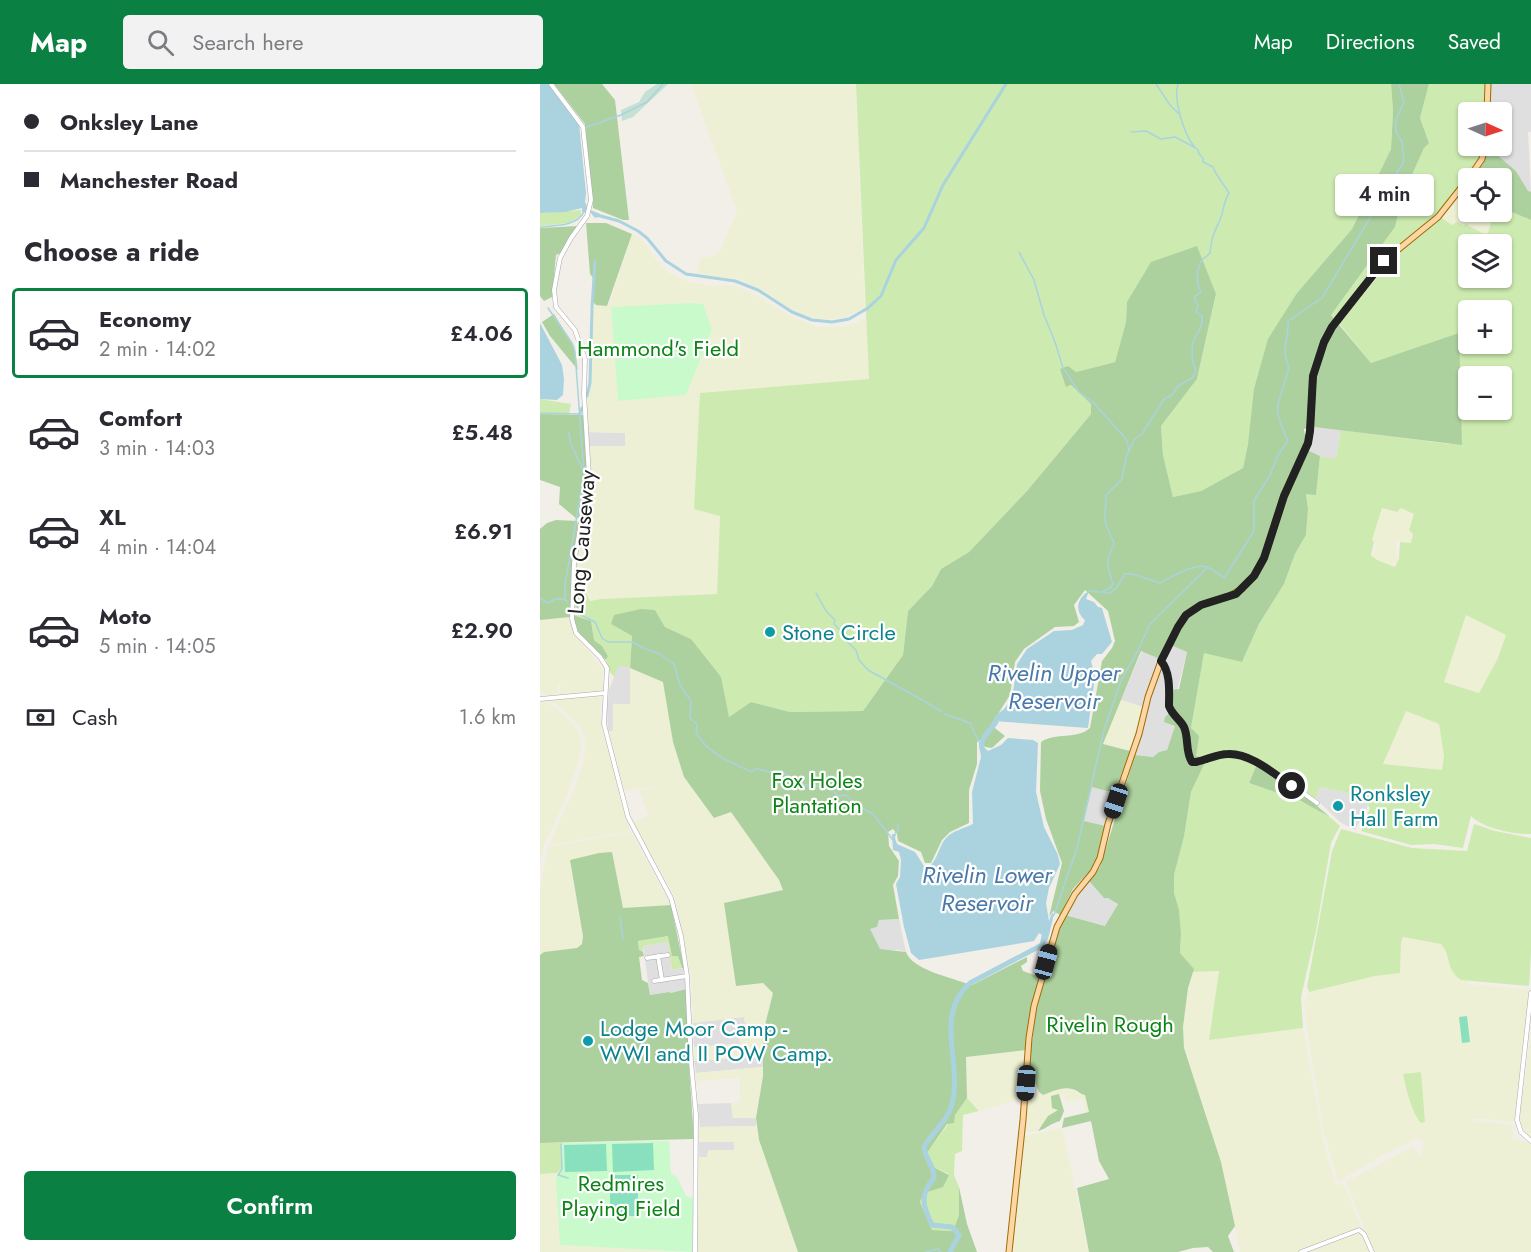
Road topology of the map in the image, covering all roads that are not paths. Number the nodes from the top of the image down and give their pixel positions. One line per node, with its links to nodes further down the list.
1 (550, 84): 6 (street, Long Causeway)
2 (1488, 84): 3 (main road)
3 (1487, 102)
4 (1458, 193): 5 (main road)
5 (1161, 661): 8 (street); 18 (main road)
6 (605, 693): 7 (street); 12 (street, Long Causeway)
7 (540, 699)
8 (1317, 803)
9 (668, 955): 10 (street)
10 (658, 957): 11 (street); 13 (street)
11 (647, 958)
12 (687, 976): 13 (street); 17 (street, Long Causeway)
13 (662, 980): 14 (street)
14 (654, 981)
15 (1531, 993): 16 (street)
16 (1531, 1141)
17 (695, 1252)
18 (1009, 1252)
19 (1301, 1252): 20 (street)
20 (1372, 1252)

